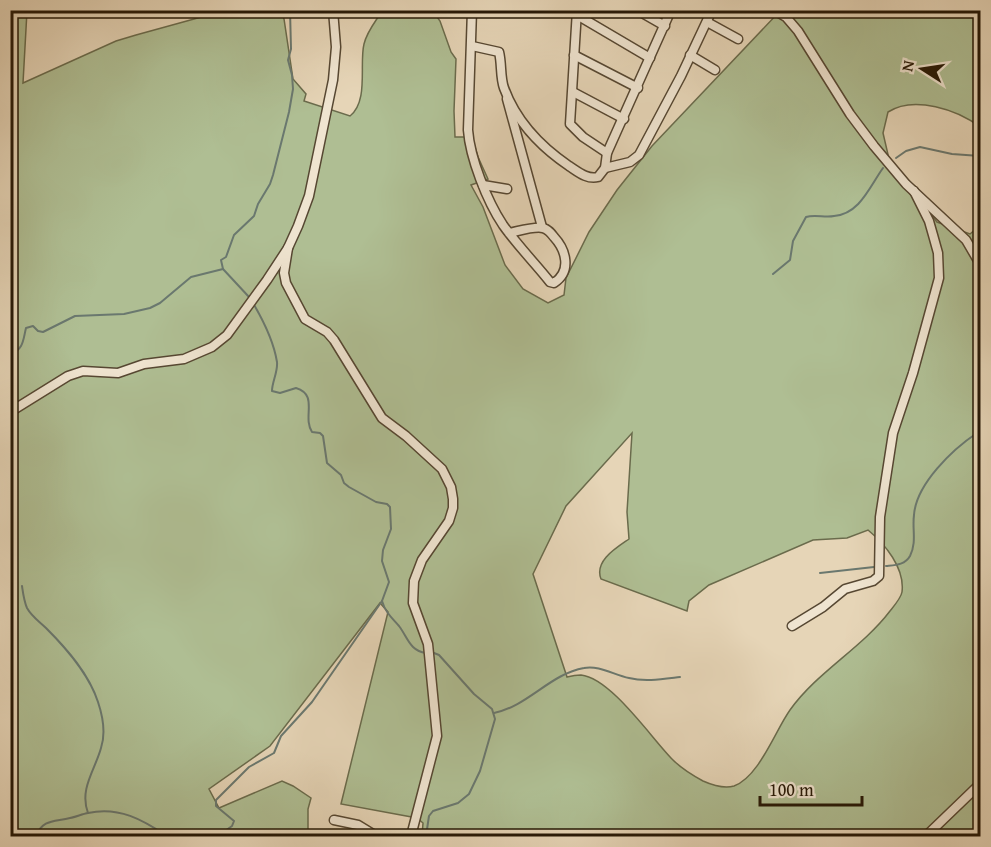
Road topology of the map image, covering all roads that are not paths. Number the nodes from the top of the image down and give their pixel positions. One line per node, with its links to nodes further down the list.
1 (333, 10): 27 (street)
2 (472, 10): 11 (street)
3 (637, 10): 9 (street)
4 (671, 10): 9 (street)
5 (712, 10): 8 (street)
6 (774, 10): 24 (street)
7 (577, 13): 12 (street); 14 (street)
8 (707, 22): 10 (street); 13 (street)
9 (665, 26): 14 (street)
10 (738, 39)
11 (472, 46): 17 (street); 22 (street)
12 (574, 55): 16 (street); 18 (street)
13 (690, 55): 15 (street); 21 (street)
14 (651, 58): 16 (street)
15 (715, 70)
16 (638, 88): 19 (street)
17 (505, 90): 21 (street); 25 (street)
18 (573, 92): 19 (street); 20 (street)
19 (624, 119): 20 (street)
20 (607, 153): 21 (street)
21 (605, 168)
22 (483, 184): 23 (street); 26 (street)
23 (507, 189)
24 (914, 191): 28 (street); 30 (street)
25 (542, 227): 26 (street); 26 (street)
26 (509, 233)
27 (288, 248): 29 (street); 34 (street)
28 (981, 264)
29 (10, 412)
30 (792, 626)
31 (981, 784): 35 (street)
32 (334, 820): 33 (street)
33 (376, 837)
34 (411, 837)
35 (926, 837)

